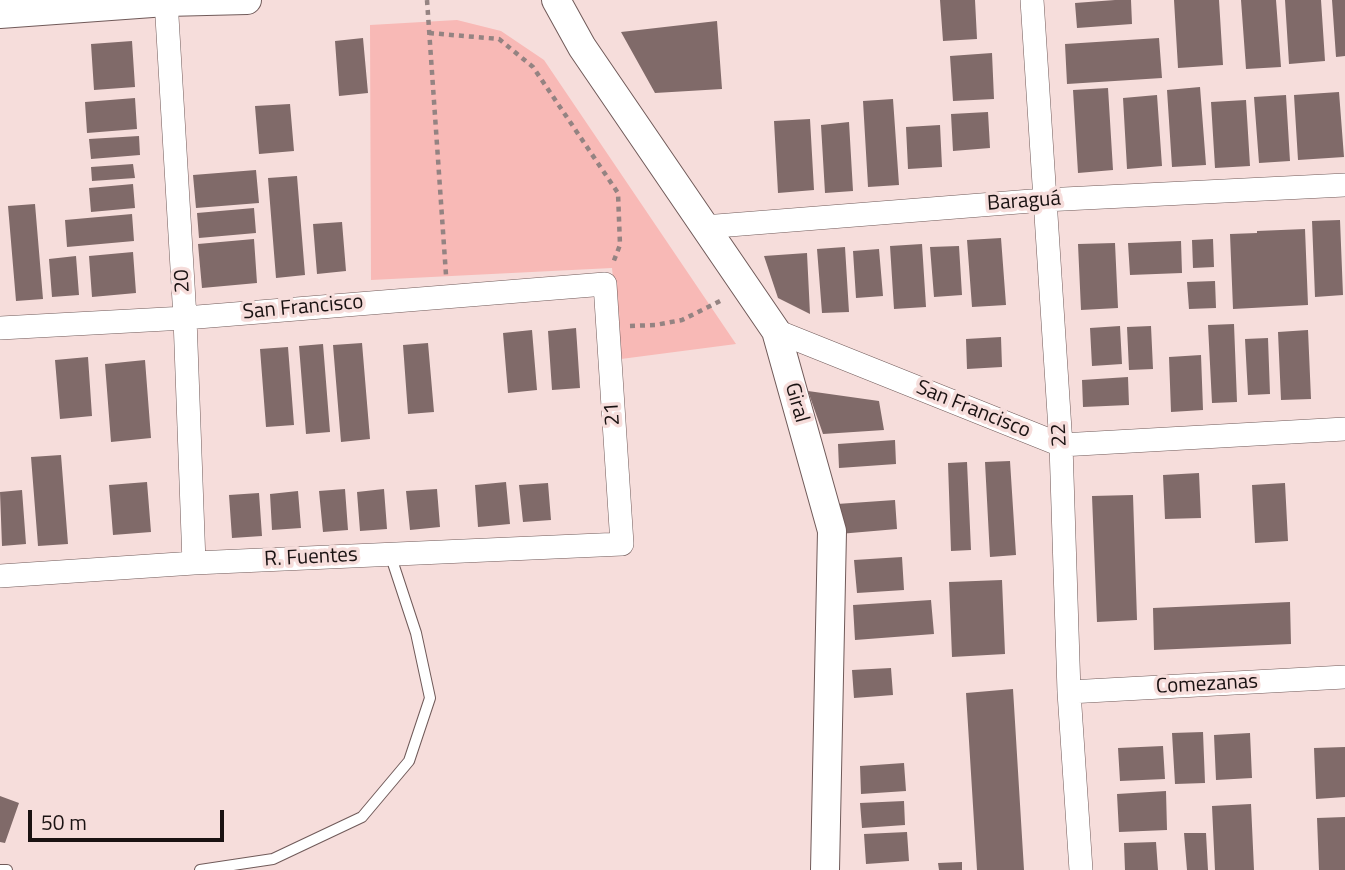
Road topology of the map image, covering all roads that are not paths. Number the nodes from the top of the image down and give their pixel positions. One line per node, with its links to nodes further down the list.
1 (247, 0): 4 (street)
2 (556, 0): 8 (street, Giral)
3 (1032, 0): 7 (street, 22)
4 (166, 1): 5 (street); 10 (street, 20)
5 (0, 14)
6 (1345, 185): 7 (street, Baraguá)
7 (1044, 200): 8 (street, Baraguá); 14 (street, 22)
8 (704, 226): 12 (street, Giral)
9 (605, 284): 10 (street, San Francisco); 15 (street, 21)
10 (185, 318): 11 (street, San Francisco); 17 (street, 20)
11 (0, 328)
12 (776, 331): 14 (street, San Francisco); 24 (street, Giral)
13 (1345, 429): 14 (street, San Francisco)
14 (1061, 445): 20 (street, 22)
15 (622, 544): 16 (street, R. Fuentes)
16 (390, 554): 17 (street, R. Fuentes); 23 (lane)
17 (194, 563): 18 (street, R. Fuentes)
18 (0, 576)
19 (1345, 677): 20 (street, Comezanas)
20 (1069, 692): 25 (street, 22)
21 (0, 870): 22 (lane)
22 (7, 870)
23 (200, 870)
24 (825, 870)
25 (1081, 870)

